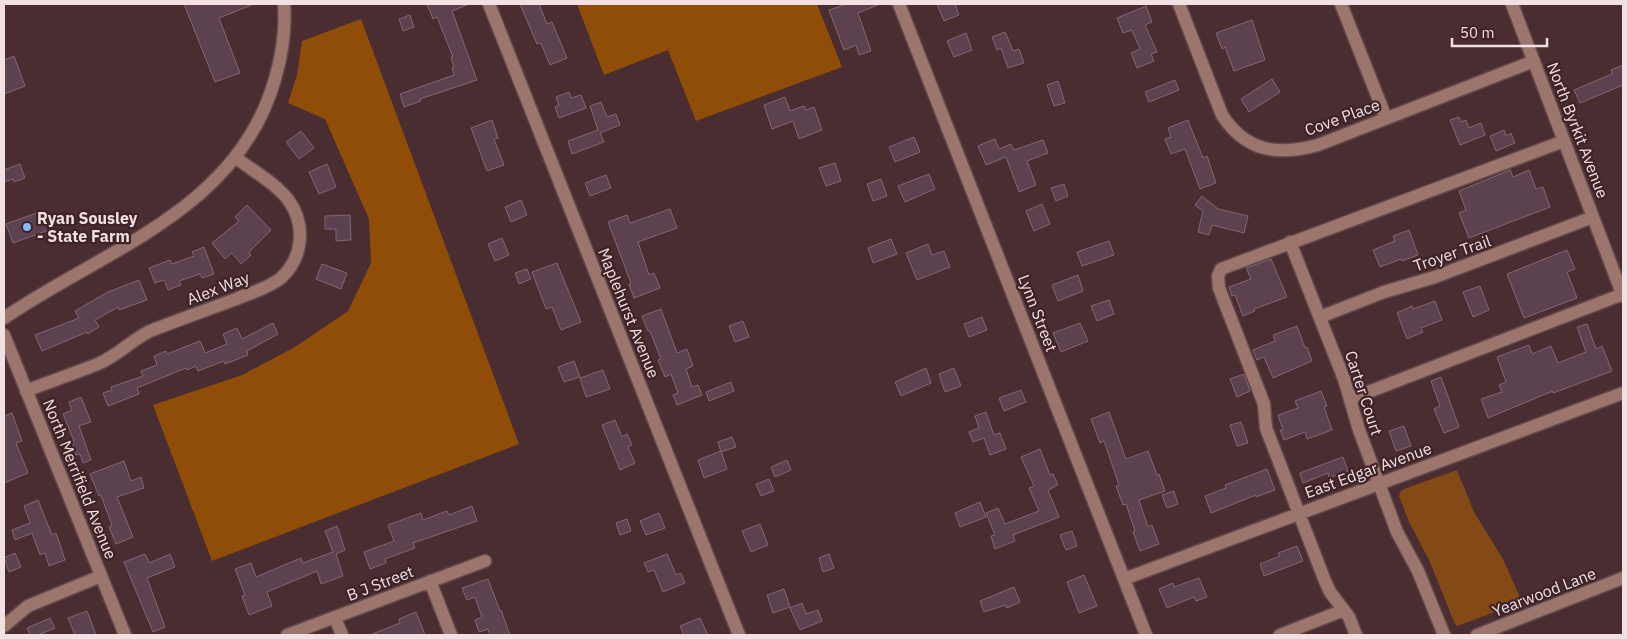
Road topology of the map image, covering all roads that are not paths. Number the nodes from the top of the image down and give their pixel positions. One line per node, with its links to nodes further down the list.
1 (284, 4): 10 (street)
2 (489, 4): 34 (street, Maplehurst Avenue)
3 (898, 4): 25 (street, Lynn Street)
4 (1179, 4): 8 (street, Cove Place)
5 (1341, 4): 8 (street)
6 (1512, 4): 7 (street, North Byrkit Avenue)
7 (1534, 61): 8 (street, Cove Place); 9 (street, North Byrkit Avenue)
8 (1386, 118)
9 (1564, 141): 11 (street, North Byrkit Avenue); 12 (street)
10 (236, 158): 15 (street); 17 (street, Alex Way)
11 (1593, 217): 13 (street, North Byrkit Avenue); 14 (street, Troyer Trail)
12 (1290, 242): 14 (street, Carter Court); 21 (street)
13 (1623, 295): 19 (street)
14 (1320, 317): 19 (street, Carter Court)
15 (4, 318)
16 (4, 335): 17 (street, North Merrifield Avenue)
17 (26, 391): 23 (street, North Merrifield Avenue)
18 (1623, 393): 20 (street, East Edgar Avenue)
19 (1350, 399): 20 (street, Carter Court)
20 (1379, 483): 21 (street, East Edgar Avenue); 38 (street, Carter Court)
21 (1299, 513): 25 (street, East Edgar Avenue); 27 (street)
22 (484, 561): 26 (street, B J Street)
23 (101, 576): 29 (street); 30 (street, North Merrifield Avenue)
24 (1623, 578): 39 (street, Yearwood Lane)
25 (1124, 579): 35 (street, Lynn Street)
26 (430, 581): 28 (street, B J Street); 33 (street)
27 (1344, 610): 36 (street); 37 (street)
28 (335, 618): 31 (street, B J Street); 32 (street)
29 (4, 626)
30 (125, 635)
31 (287, 635)
32 (342, 635)
33 (451, 635)
34 (739, 635)
35 (1146, 635)
36 (1280, 635)
37 (1356, 635)
38 (1444, 635)
39 (1477, 635)

